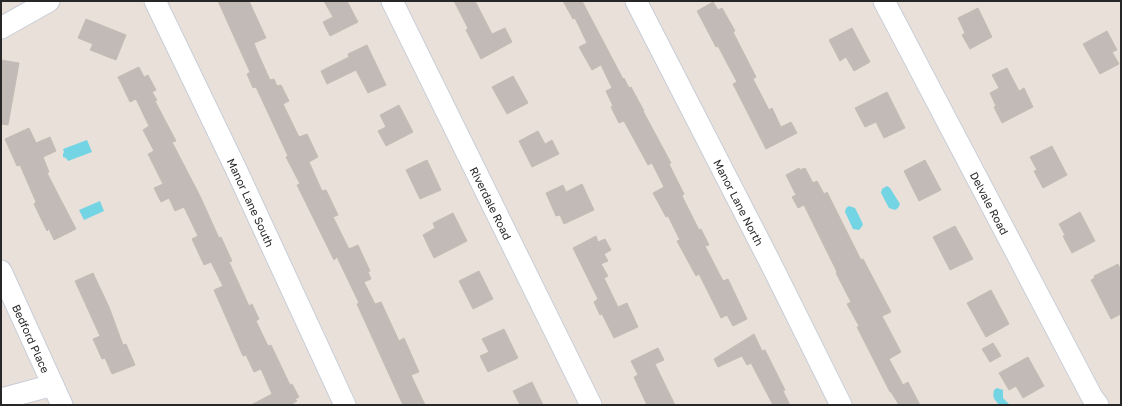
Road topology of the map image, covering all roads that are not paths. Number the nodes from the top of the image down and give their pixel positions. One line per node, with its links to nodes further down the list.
1 (49, 1): 6 (street)
2 (155, 1): 11 (street, Manor Lane South)
3 (392, 1): 12 (street, Riverdale Road)
4 (636, 1): 13 (street, Manor Lane North)
5 (884, 1): 14 (street, Delvale Road)
6 (1, 28)
7 (1, 272): 8 (street, Bedford Place)
8 (53, 385): 9 (street); 10 (street, Bedford Place)
9 (1, 399)
10 (62, 405)
11 (345, 405)
12 (591, 405)
13 (841, 405)
14 (1098, 405)

